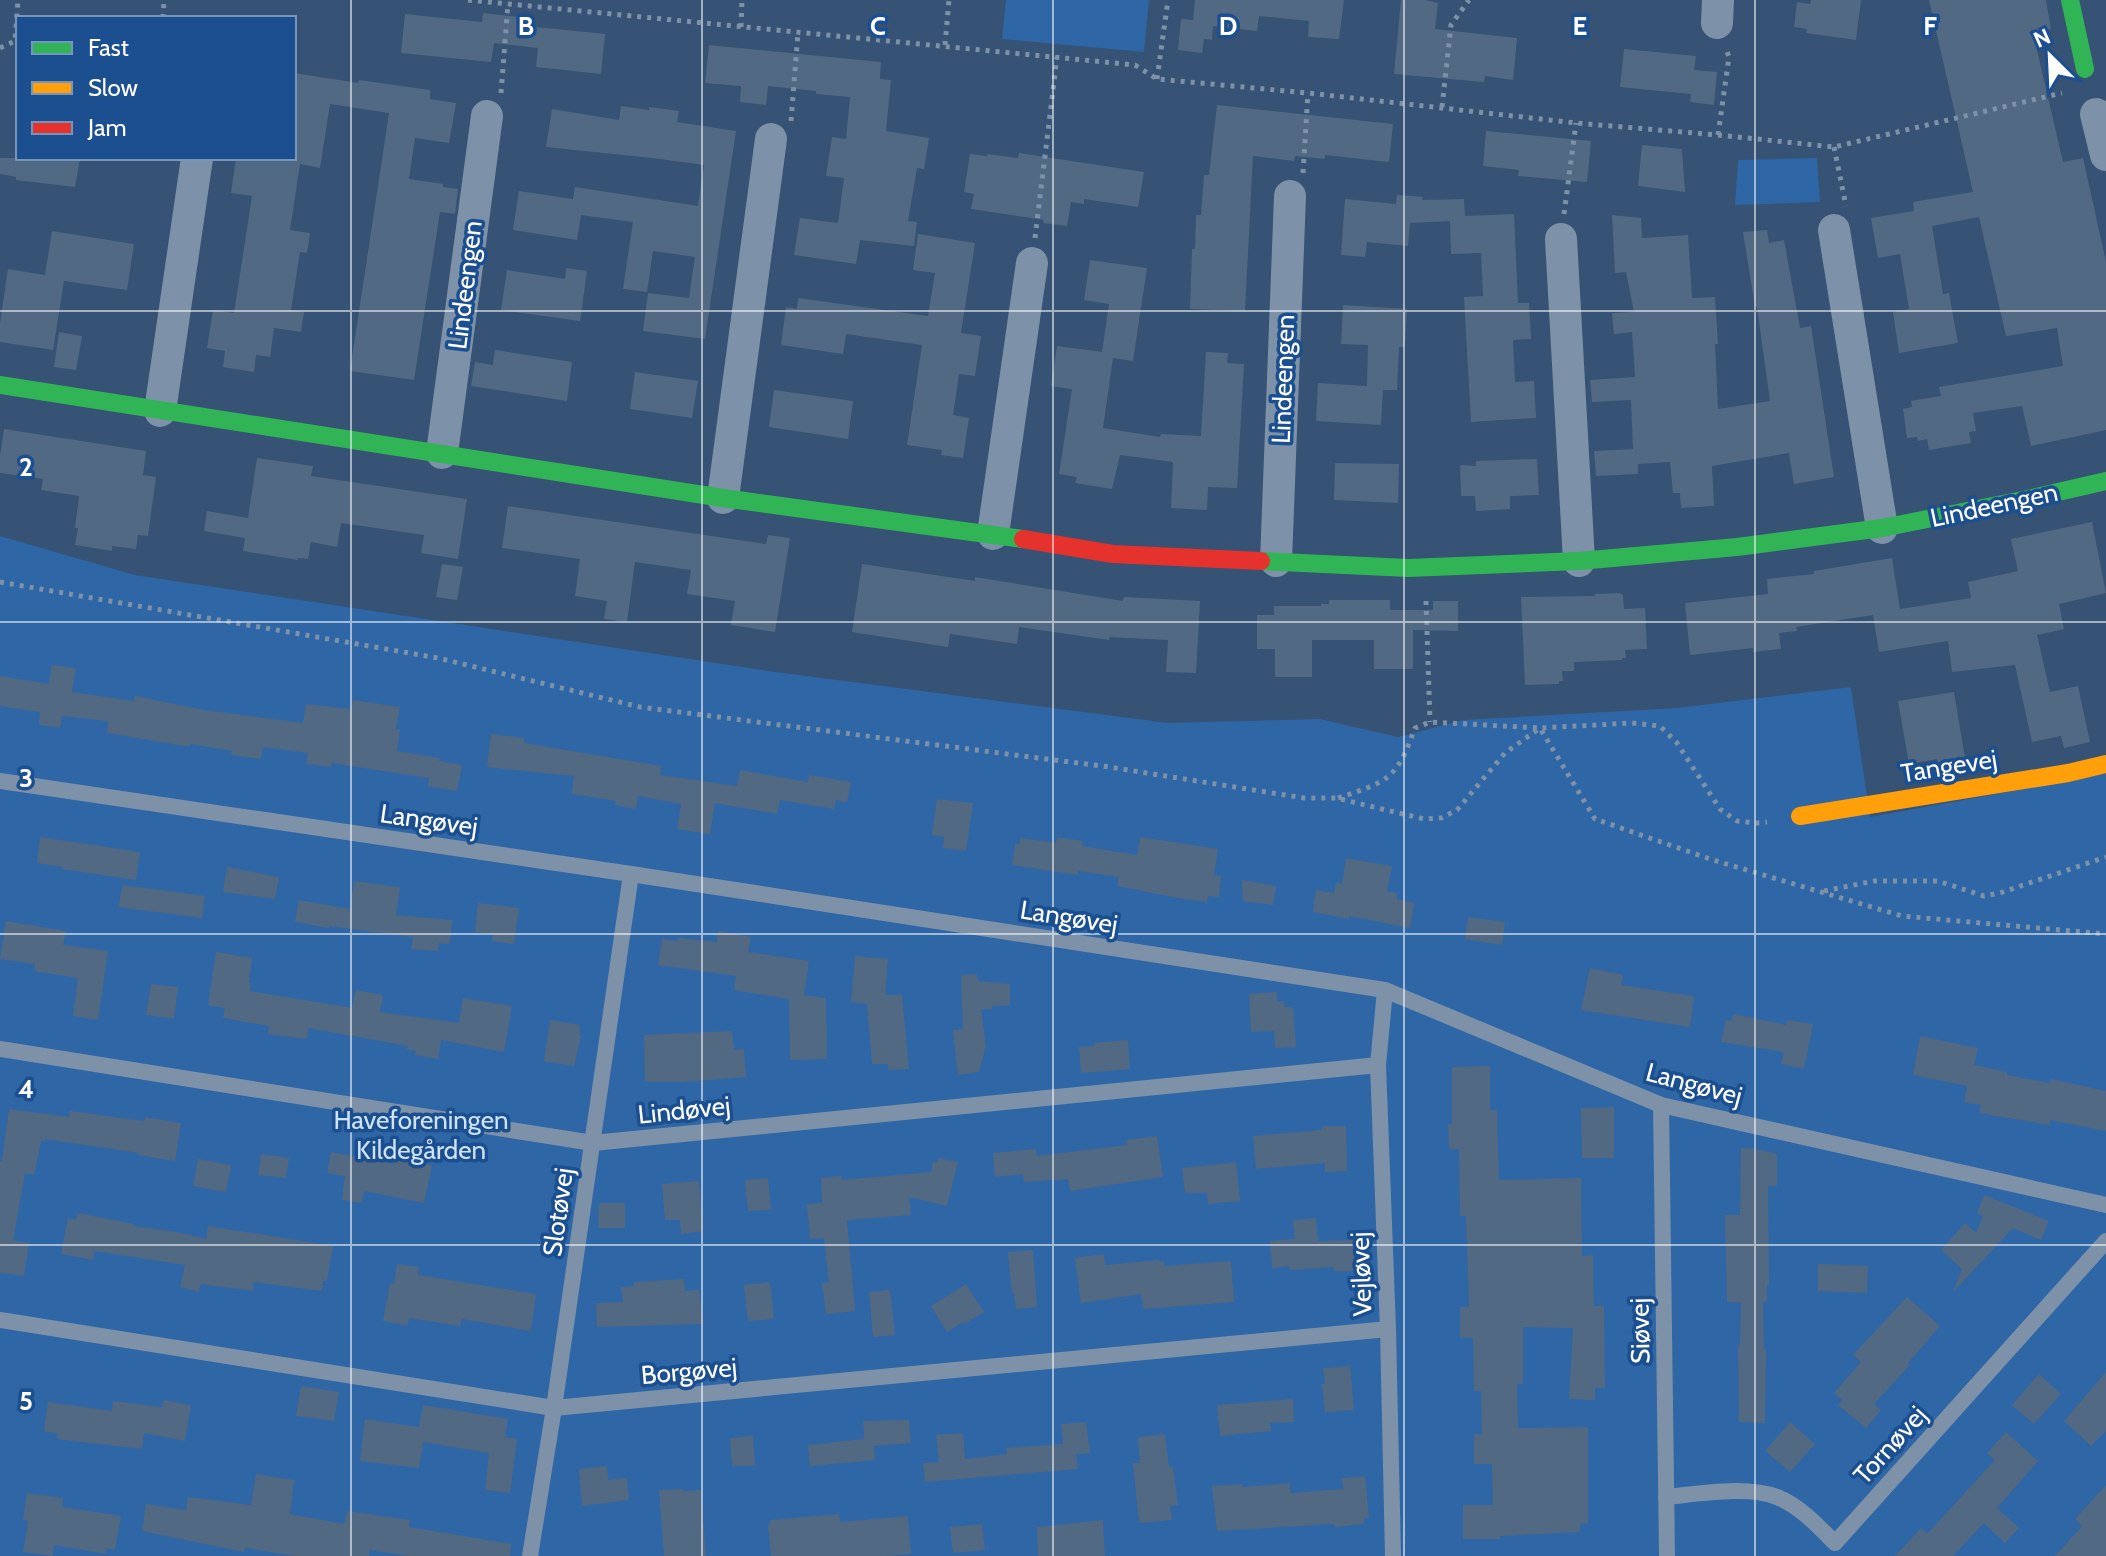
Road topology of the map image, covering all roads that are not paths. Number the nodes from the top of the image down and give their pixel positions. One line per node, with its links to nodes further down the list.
1 (2070, 0): 2 (street)
2 (2085, 69)
3 (2096, 114): 6 (street)
4 (487, 116): 14 (street, Lindeengen)
5 (771, 139): 16 (street)
6 (2106, 155)
7 (197, 160): 13 (street)
8 (1290, 196): 19 (street, Lindeengen)
9 (1834, 230): 17 (street)
10 (1561, 239): 20 (street)
11 (1032, 263): 18 (street)
12 (0, 385): 13 (street, Lindeengen)
13 (160, 411): 14 (street, Lindeengen)
14 (442, 453): 16 (street, Lindeengen)
15 (2106, 481): 17 (street, Lindeengen)
16 (723, 498): 18 (street, Lindeengen)
17 (1882, 528): 20 (street, Lindeengen)
18 (993, 534): 19 (street, Lindeengen)
19 (1276, 561): 20 (street, Lindeengen)
20 (1579, 561)
21 (2106, 764): 23 (street, Tangevej)
22 (0, 781): 24 (lane, Langøvej)
23 (1800, 816)
24 (631, 874): 25 (lane, Langøvej); 29 (lane, Slotøvej)
25 (1385, 990): 27 (lane, Vejløvej); 28 (lane, Langøvej)
26 (0, 1049): 29 (lane, Lindøvej)
27 (1378, 1065): 29 (lane, Lindøvej); 33 (lane, Vejløvej)
28 (1661, 1105): 30 (lane, Langøvej); 35 (lane, Siøvej)
29 (593, 1143): 34 (lane, Slotøvej)
30 (2106, 1205)
31 (2106, 1241): 35 (lane, Tornøvej)
32 (0, 1320): 34 (lane, Borgøvej)
33 (1388, 1329): 34 (lane, Borgøvej); 37 (lane, Vejløvej)
34 (554, 1408): 36 (lane, Slotøvej)
35 (1666, 1497): 38 (lane, Siøvej)
36 (530, 1556)
37 (1393, 1556)
38 (1667, 1556)

